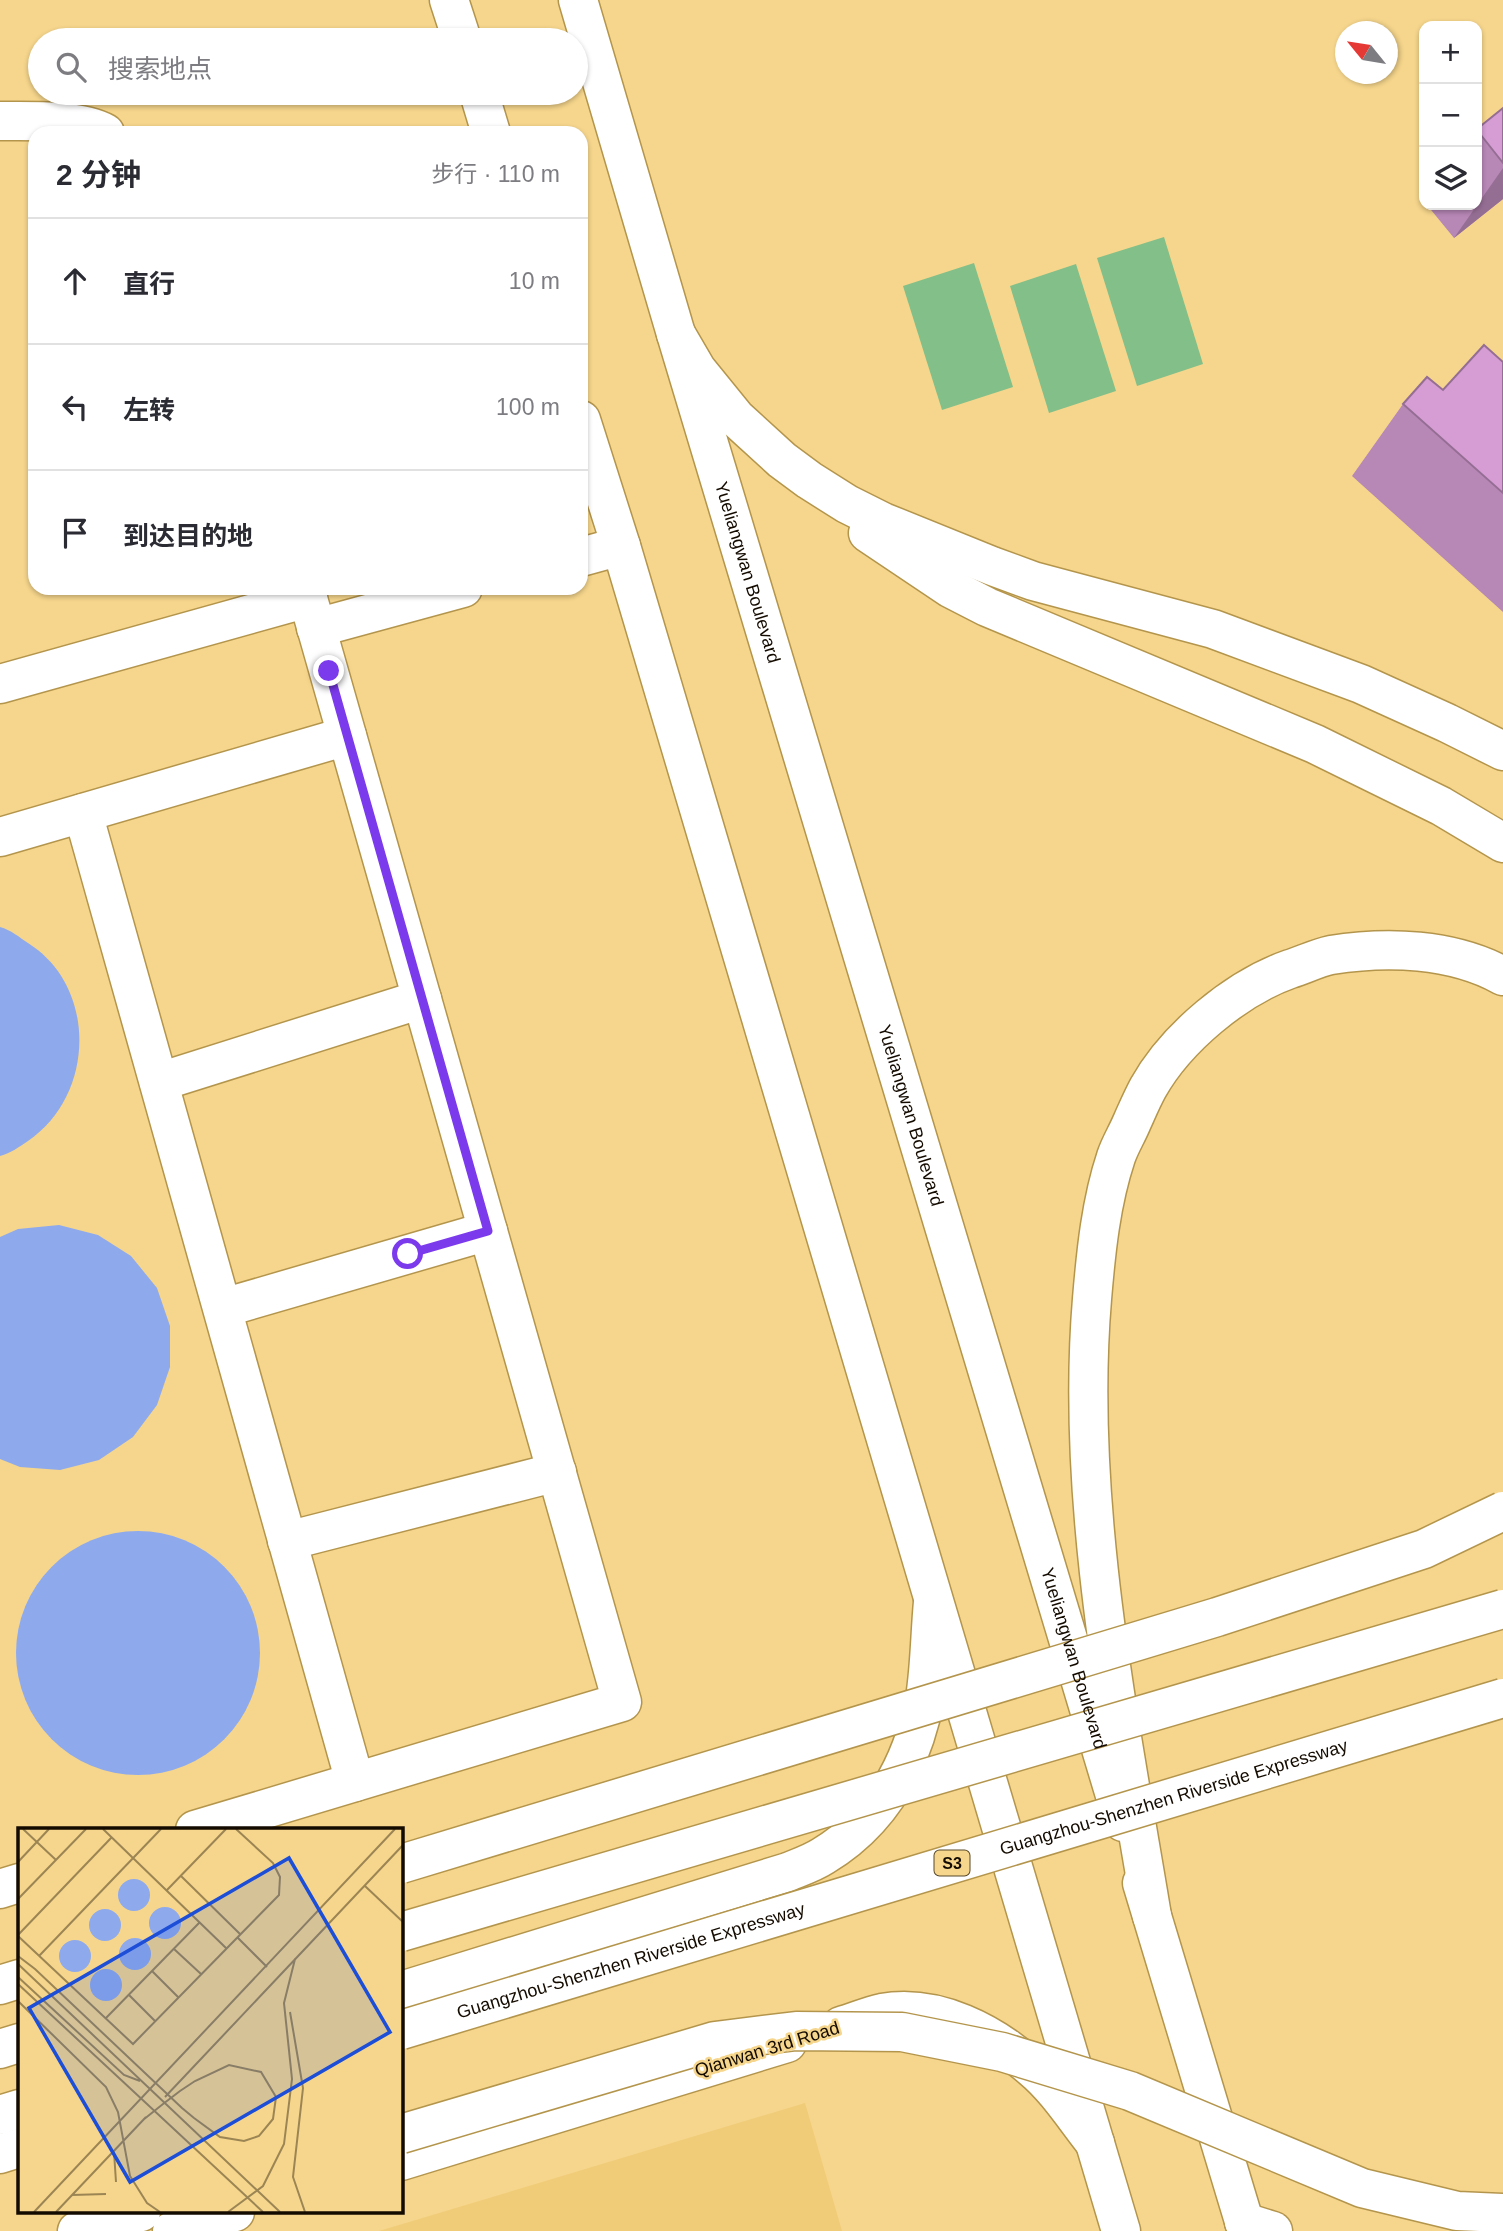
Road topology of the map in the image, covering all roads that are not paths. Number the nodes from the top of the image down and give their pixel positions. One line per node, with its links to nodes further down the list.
1 (450, 0): 3 (main road)
2 (578, 0): 4 (main road, Yueliangwan Boulevard)
3 (458, 28)
4 (586, 28)
5 (588, 34): 10 (main road, Yueliangwan Boulevard)
6 (483, 105): 9 (main road)
7 (0, 121): 8 (main road)
8 (80, 126)
9 (489, 126)
10 (676, 334): 12 (main road); 39 (main road, Yueliangwan Boulevard)
11 (588, 442): 13 (main road)
12 (809, 480): 19 (main road); 22 (main road)
13 (621, 546): 14 (main road); 31 (main road)
14 (588, 555)
15 (400, 595): 16 (main road)
16 (310, 605): 17 (main road); 18 (main road)
17 (0, 684)
18 (347, 736): 20 (main road); 24 (main road)
19 (1503, 751)
20 (83, 813): 21 (main road); 25 (main road)
21 (0, 836)
22 (1503, 843)
23 (1503, 976): 39 (main road)
24 (422, 999): 25 (main road); 26 (main road)
25 (159, 1082): 27 (main road)
26 (488, 1231): 27 (main road); 28 (main road)
27 (223, 1308): 30 (main road)
28 (556, 1472): 30 (main road); 34 (main road)
29 (1503, 1511): 36 (main road, bridge)
30 (288, 1541): 34 (main road)
31 (933, 1602): 43 (main road); 50 (main road)
32 (1503, 1609): 40 (main road, bridge)
33 (1503, 1698): 44 (main road, Guangzhou-Shenzhen Riverside Expressway / S3, bridge)
34 (355, 1782): 35 (main road)
35 (202, 1828)
36 (402, 1864)
37 (18, 1883): 38 (main road)
38 (0, 1889)
39 (1152, 1916): 57 (main road, Yueliangwan Boulevard)
40 (402, 1931)
41 (18, 1979): 42 (main road)
42 (0, 1985)
43 (402, 1991)
44 (402, 2030)
45 (18, 2043): 46 (main road)
46 (0, 2049)
47 (18, 2109): 48 (main road)
48 (0, 2115)
49 (402, 2134): 54 (main road, bridge)
50 (1095, 2143): 53 (main road, Qianwan 3rd Road); 60 (main road)
51 (18, 2148): 52 (main road)
52 (0, 2154)
53 (402, 2161)
54 (1503, 2213)
55 (134, 2214): 58 (main road)
56 (227, 2214): 59 (main road)
57 (1255, 2228)
58 (77, 2231)
59 (172, 2231)
60 (1121, 2231)

